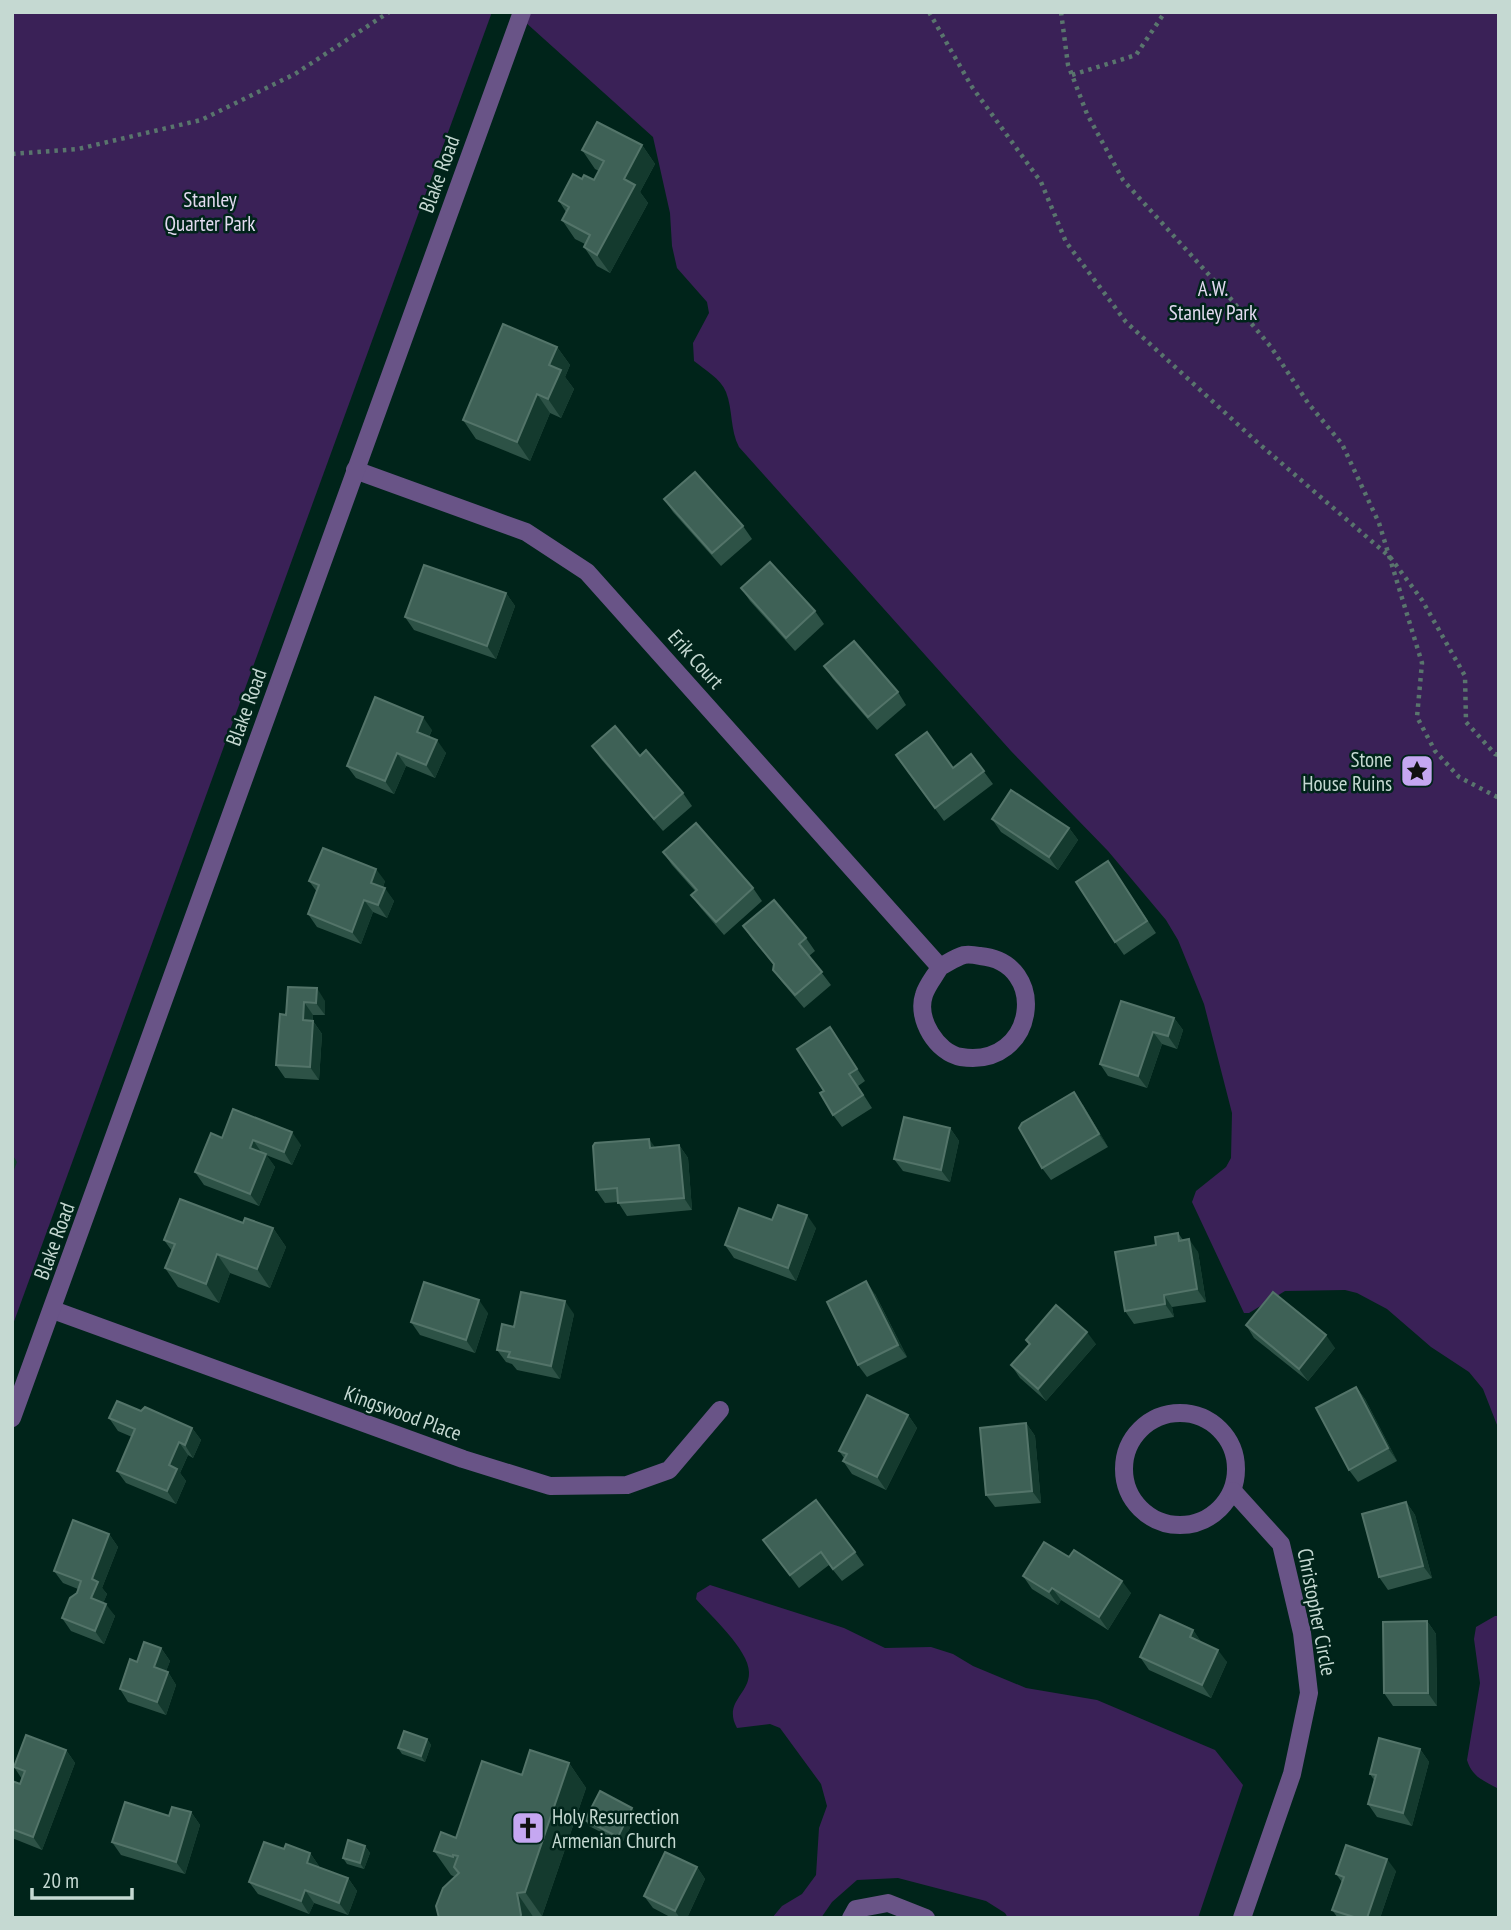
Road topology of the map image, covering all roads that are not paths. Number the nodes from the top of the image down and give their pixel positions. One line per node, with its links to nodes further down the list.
1 (522, 12): 2 (street, Blake Road)
2 (355, 470): 3 (street, Erik Court); 4 (street, Blake Road)
3 (940, 967): 3 (street)
4 (53, 1310): 5 (street, Kingswood Place); 6 (street, Blake Road)
5 (720, 1410)
6 (12, 1418)
7 (1233, 1491): 7 (street); 10 (street, Christopher Circle)
8 (852, 1918): 9 (street)
9 (926, 1918)
10 (1242, 1918)

